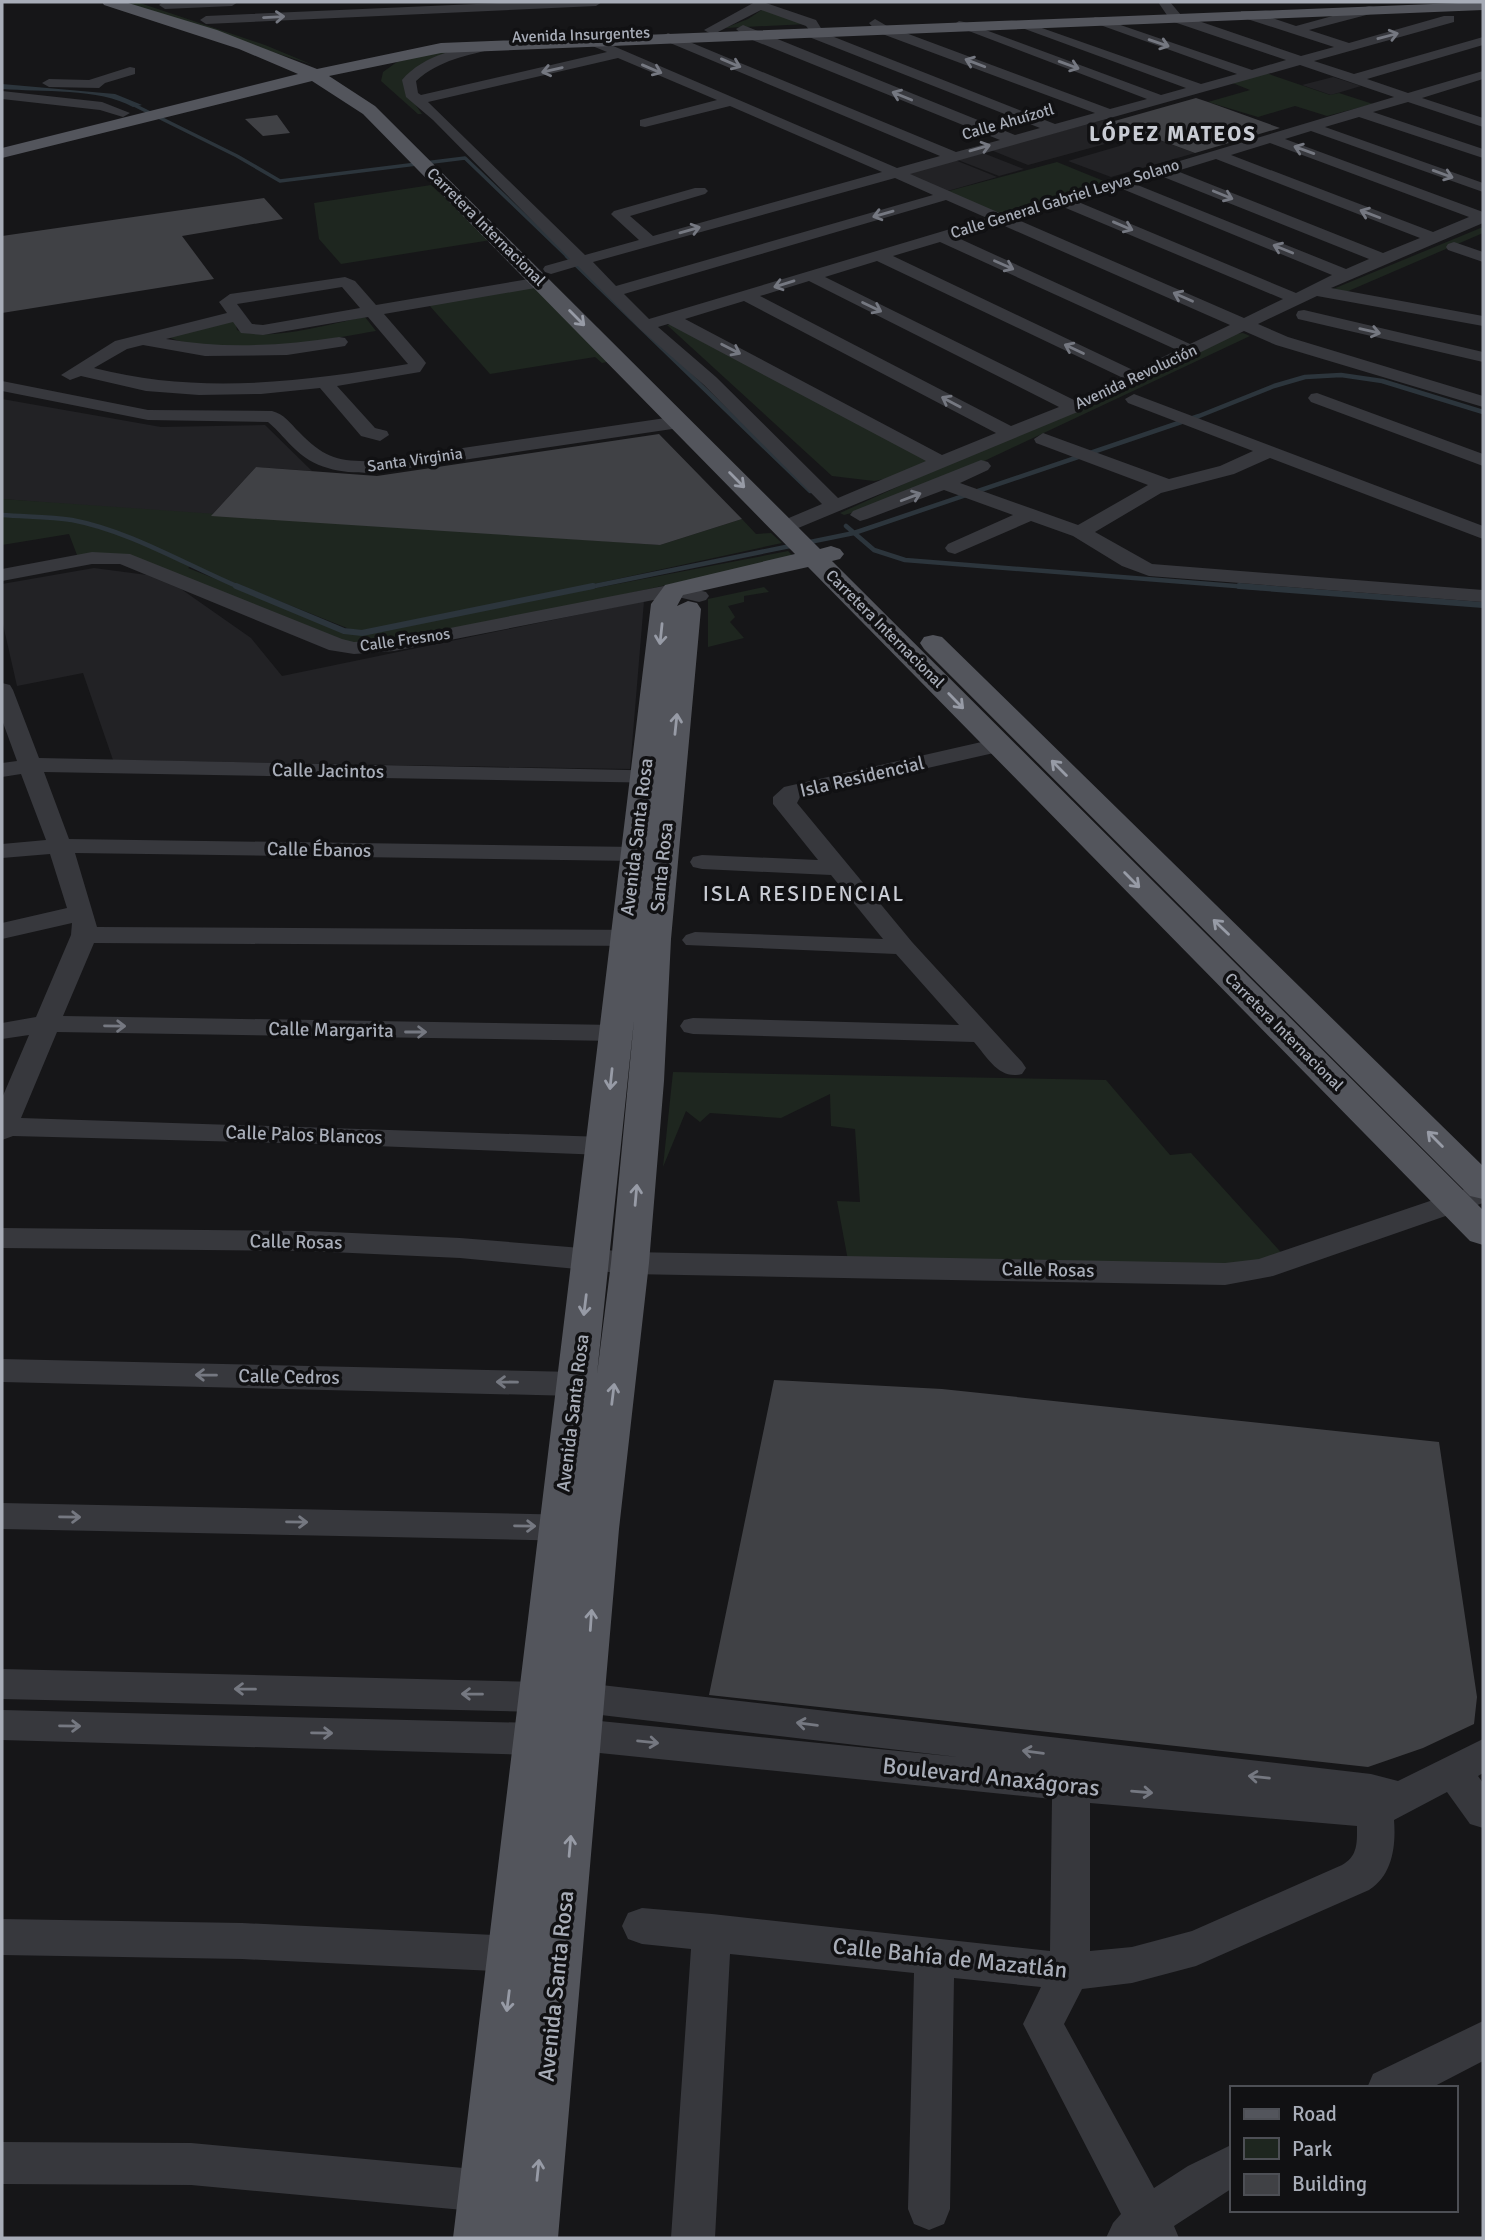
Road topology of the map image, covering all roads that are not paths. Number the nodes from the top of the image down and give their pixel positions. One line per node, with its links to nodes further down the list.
1 (110, 2): 29 (main road)
2 (248, 2): 7 (street)
3 (596, 2): 4 (street)
4 (534, 3): 14 (street, one-way to 4)
5 (760, 3): 12 (street); 21 (street)
6 (801, 3): 12 (street)
7 (160, 4): 14 (main road)
8 (1415, 4): 9 (main road, Avenida Insurgentes); 10 (main road, Avenida Insurgentes); 11 (main road, Avenida Insurgentes); 17 (street)
9 (1483, 5)
10 (1170, 10): 13 (main road, Avenida Insurgentes); 15 (main road, Avenida Insurgentes); 19 (main road, Avenida Insurgentes); 36 (street)
11 (1368, 10): 13 (main road, Avenida Insurgentes); 22 (street)
12 (777, 13): 20 (street)
13 (1246, 14): 22 (street)
14 (206, 20): 28 (main road)
15 (1095, 21): 16 (main road, Avenida Insurgentes); 39 (street, one-way to 39)
16 (1017, 24): 18 (main road, Avenida Insurgentes); 45 (street)
17 (1466, 24): 32 (street, Calle Ahuízotl, one-way to 17)
18 (959, 25): 19 (main road, Avenida Insurgentes); 51 (street, one-way to 51)
19 (879, 26): 20 (main road, Avenida Insurgentes); 56 (street, one-way to 19)
20 (815, 29): 23 (main road, Avenida Insurgentes); 63 (street)
21 (711, 30): 23 (main road, Avenida Insurgentes); 25 (main road, Avenida Insurgentes)
22 (1295, 30): 32 (street)
23 (747, 32): 24 (main road, Avenida Insurgentes); 65 (street, one-way to 23)
24 (668, 37): 26 (main road, Avenida Insurgentes); 70 (street, one-way to 70)
25 (532, 40): 26 (main road, Avenida Insurgentes); 31 (main road, Avenida Insurgentes); 34 (main road, Avenida Insurgentes)
26 (590, 40): 35 (street)
27 (1483, 41): 41 (street)
28 (271, 42): 30 (main road); 37 (main road)
29 (243, 45): 37 (main road); 46 (main road)
30 (294, 45)
31 (493, 45): 34 (main road, Avenida Insurgentes); 52 (street, Avenida Insurgentes)
32 (1348, 47): 36 (street, Calle Ahuízotl)
33 (346, 51): 34 (main road)
34 (395, 52): 37 (main road, Avenida Insurgentes); 43 (main road)
35 (618, 54): 52 (street, one-way to 52); 53 (street, one-way to 53)
36 (1300, 61): 39 (street, Calle Ahuízotl); 41 (street)
37 (318, 70): 46 (main road, Avenida Insurgentes); 49 (main road, Carretera Internacional); 57 (main road, Carretera Internacional)
38 (130, 71): 42 (street)
39 (1251, 74): 45 (street, Calle Ahuízotl)
40 (1483, 75): 44 (street, Calle General Gabriel Leyva Solano)
41 (1352, 79): 50 (street)
42 (34, 82)
43 (373, 82)
44 (1457, 83): 47 (street); 50 (street, Calle General Gabriel Leyva Solano)
45 (1199, 88): 51 (street, Calle Ahuízotl)
46 (239, 89): 49 (main road); 54 (main road, Avenida Insurgentes)
47 (1483, 91)
48 (2, 95): 54 (street)
49 (355, 98): 60 (main road, Carretera Internacional)
50 (1410, 98): 55 (street, Calle General Gabriel Leyva Solano); 58 (street)
51 (1160, 99): 56 (street, Calle Ahuízotl)
52 (417, 100): 89 (street)
53 (729, 102): 59 (street); 73 (street)
54 (140, 112): 62 (main road, Avenida Insurgentes)
55 (1360, 112): 61 (street, Calle General Gabriel Leyva Solano); 69 (street)
56 (1107, 113): 63 (street, Calle Ahuízotl)
57 (405, 122): 60 (main road); 71 (main road, Carretera Internacional)
58 (1483, 122)
59 (645, 123)
60 (385, 125): 71 (main road, Carretera Internacional)
61 (1310, 126): 64 (street, Calle General Gabriel Leyva Solano); 75 (street, one-way to 75)
62 (88, 127): 66 (main road, Avenida Insurgentes); 67 (main road, Avenida Insurgentes)
63 (1052, 128): 65 (street, Calle Ahuízotl)
64 (1270, 138): 68 (street, Calle General Gabriel Leyva Solano); 79 (street, one-way to 64)
65 (1011, 139): 70 (street, Calle Ahuízotl, one-way to 65)
66 (2, 142)
67 (2, 153)
68 (1215, 154): 72 (street, Calle General Gabriel Leyva Solano); 83 (street, one-way to 68)
69 (1483, 154)
70 (953, 156): 73 (street, Calle Ahuízotl)
71 (431, 161): 89 (main road, Carretera Internacional)
72 (1160, 170): 74 (street, Calle General Gabriel Leyva Solano); 88 (street, one-way to 88)
73 (895, 172): 77 (street); 84 (street, Calle Ahuízotl, one-way to 73)
74 (1118, 182): 78 (street, Calle General Gabriel Leyva Solano); 90 (street, one-way to 74)
75 (1483, 188)
76 (700, 191): 84 (street)
77 (948, 195): 80 (street); 94 (street, one-way to 94)
78 (1060, 200): 80 (street, Calle General Gabriel Leyva Solano); 97 (street, one-way to 97)
79 (1483, 217): 83 (street, Avenida Revolución)
80 (1000, 218): 82 (street, Calle General Gabriel Leyva Solano); 103 (street, one-way to 80)
81 (1483, 235): 85 (street, Avenida Revolución)
82 (942, 237): 86 (street, Calle General Gabriel Leyva Solano); 110 (street, one-way to 110)
83 (1434, 238): 88 (street, Avenida Revolución)
84 (651, 242): 89 (street, Calle Ahuízotl)
85 (1454, 247): 87 (street); 88 (street, Avenida Revolución)
86 (879, 256): 91 (street, Calle General Gabriel Leyva Solano); 112 (street, one-way to 86)
87 (1483, 257)
88 (1387, 267): 90 (street, Avenida Revolución)
89 (563, 268): 94 (street); 98 (street, Calle Ahuízotl); 122 (main road, Carretera Internacional, one-way to 122); 126 (main road, Carretera Internacional)
90 (1346, 275): 93 (street, Avenida Revolución)
91 (811, 276): 95 (street, Calle General Gabriel Leyva Solano, one-way to 95); 120 (street, one-way to 120)
92 (1367, 285): 96 (street)
93 (1313, 290): 96 (street); 97 (street, Avenida Revolución)
94 (612, 292): 104 (street)
95 (747, 296): 101 (street, Calle General Gabriel Leyva Solano); 123 (street, one-way to 95)
96 (1342, 296): 99 (street); 102 (street)
97 (1296, 299): 103 (street, Avenida Revolución)
98 (370, 312): 100 (street, Calle Ahuízotl); 100 (street); 113 (street)
99 (1304, 315): 105 (street); 109 (street, one-way to 109)
100 (237, 316): 106 (street)
101 (670, 318): 104 (street, Calle General Gabriel Leyva Solano); 129 (street, one-way to 129)
102 (1481, 319)
103 (1246, 324): 105 (street); 110 (street, Avenida Revolución)
104 (646, 325): 133 (street)
105 (1267, 334): 108 (street); 121 (street)
106 (139, 339): 107 (street); 111 (street)
107 (340, 342)
108 (1242, 346)
109 (1483, 357)
110 (1198, 361): 112 (street, Avenida Revolución)
111 (79, 370): 113 (street); 116 (street)
112 (1136, 378): 120 (street, Avenida Revolución)
113 (324, 382): 124 (street)
114 (2, 386): 116 (street, Santa Virginia)
115 (1158, 387): 118 (street, Avenida Revolución)
116 (39, 394): 122 (street, Santa Virginia)
117 (1317, 398): 128 (street)
118 (1134, 399): 125 (street, Avenida Revolución); 127 (street)
119 (1440, 406): 121 (street)
120 (1074, 407): 123 (street, Avenida Revolución)
121 (1481, 413)
122 (679, 422): 137 (main road, Carretera Internacional, one-way to 137)
123 (1012, 434): 129 (street, Avenida Revolución)
124 (380, 435)
125 (1043, 439): 130 (street, Avenida Revolución); 131 (street)
126 (732, 445)
127 (1269, 451): 131 (street); 136 (street)
128 (1483, 460)
129 (941, 462): 133 (street, Avenida Revolución)
130 (943, 483): 134 (street); 137 (street, Avenida Revolución, one-way to 130)
131 (1167, 485): 135 (street)
132 (788, 500): 137 (main road, Carretera Internacional)
133 (835, 506): 137 (street, Avenida Revolución)
134 (1031, 514): 135 (street); 138 (street)
135 (1080, 532): 141 (street)
136 (1483, 533)
137 (815, 543): 140 (main road); 143 (main road, Carretera Internacional, one-way to 143); 146 (main road, Carretera Internacional, one-way to 137)
138 (955, 548)
139 (2, 575): 140 (street, Calle Fresnos)
140 (687, 593): 145 (main road, Santa Rosa)
141 (1483, 596)
142 (3, 696): 144 (street)
143 (999, 745): 147 (main road, Carretera Internacional); 152 (street, Isla Residencial)
144 (15, 768): 145 (street, Calle Jacintos); 148 (street)
145 (658, 776): 150 (main road, Avenida Santa Rosa); 155 (main road, Santa Rosa)
146 (1122, 831): 147 (main road); 159 (main road, Carretera Internacional, one-way to 146)
147 (1092, 839): 158 (main road, Carretera Internacional, one-way to 158)
148 (60, 846): 149 (street, Calle Ébanos); 150 (street, Calle Ébanos); 153 (street)
149 (2, 851)
150 (636, 855): 155 (main road, Avenida Santa Rosa)
151 (702, 862): 152 (street)
152 (835, 868): 157 (street, Isla Residencial)
153 (82, 924): 154 (street); 155 (street); 160 (street)
154 (2, 931)
155 (640, 938): 163 (main road, Avenida Santa Rosa); 172 (main road, Santa Rosa, one-way to 155)
156 (695, 940): 157 (street)
157 (903, 947): 164 (street, Isla Residencial)
158 (1210, 959): 159 (main road); 168 (main road, Carretera Internacional)
159 (1260, 965): 168 (main road, Carretera Internacional, one-way to 159)
160 (47, 1024): 162 (street, Calle Margarita); 163 (street, Calle Margarita, one-way to 163); 166 (street)
161 (694, 1026): 164 (street)
162 (2, 1031)
163 (616, 1033): 167 (main road, Avenida Santa Rosa, one-way to 167)
164 (982, 1034): 165 (street, Isla Residencial)
165 (1012, 1068)
166 (2, 1129): 167 (street, Calle Palos Blancos)
167 (604, 1146): 171 (main road, Avenida Santa Rosa)
168 (1474, 1194): 169 (main road, Carretera Internacional); 172 (street, Calle Rosas)
169 (1483, 1232)
170 (2, 1238): 171 (street, Calle Rosas)
171 (590, 1258): 172 (street); 174 (main road, Avenida Santa Rosa, one-way to 174)
172 (627, 1280): 176 (main road, Avenida Santa Rosa, one-way to 172)
173 (2, 1370): 174 (street, Calle Cedros, one-way to 173)
174 (576, 1384): 176 (main road, Avenida Santa Rosa)
175 (2, 1516): 176 (street, one-way to 176)
176 (579, 1528): 178 (main road, Avenida Santa Rosa)
177 (2, 1684): 178 (street, Boulevard Anaxágoras, one-way to 177)
178 (560, 1716): 179 (street, Boulevard Anaxágoras, one-way to 178); 181 (street, Boulevard Anaxágoras); 187 (main road, Avenida Santa Rosa); 198 (main road, Avenida Santa Rosa, one-way to 178)
179 (2, 1725)
180 (1469, 1764): 182 (street, Boulevard Anaxágoras); 183 (street)
181 (1071, 1771): 182 (street, Boulevard Anaxágoras); 189 (street)
182 (1382, 1799): 189 (street, Calle Bahía de Mazatlán)
183 (1483, 1812)
184 (642, 1926): 185 (street, Calle Bahía de Mazatlán)
185 (712, 1932): 188 (street, Calle Bahía de Mazatlán); 199 (street)
186 (2, 1937): 187 (street)
187 (514, 1954): 194 (main road, Avenida Santa Rosa, one-way to 194)
188 (934, 1959): 189 (street, Calle Bahía de Mazatlán); 195 (street)
189 (1070, 1972): 196 (street)
190 (1483, 2040): 191 (street)
191 (1392, 2086)
192 (2, 2163): 194 (street)
193 (1230, 2167): 196 (street)
194 (485, 2191): 197 (main road, Avenida Santa Rosa)
195 (929, 2209)
196 (1144, 2232)
197 (480, 2238)
198 (531, 2238)
199 (692, 2238)

